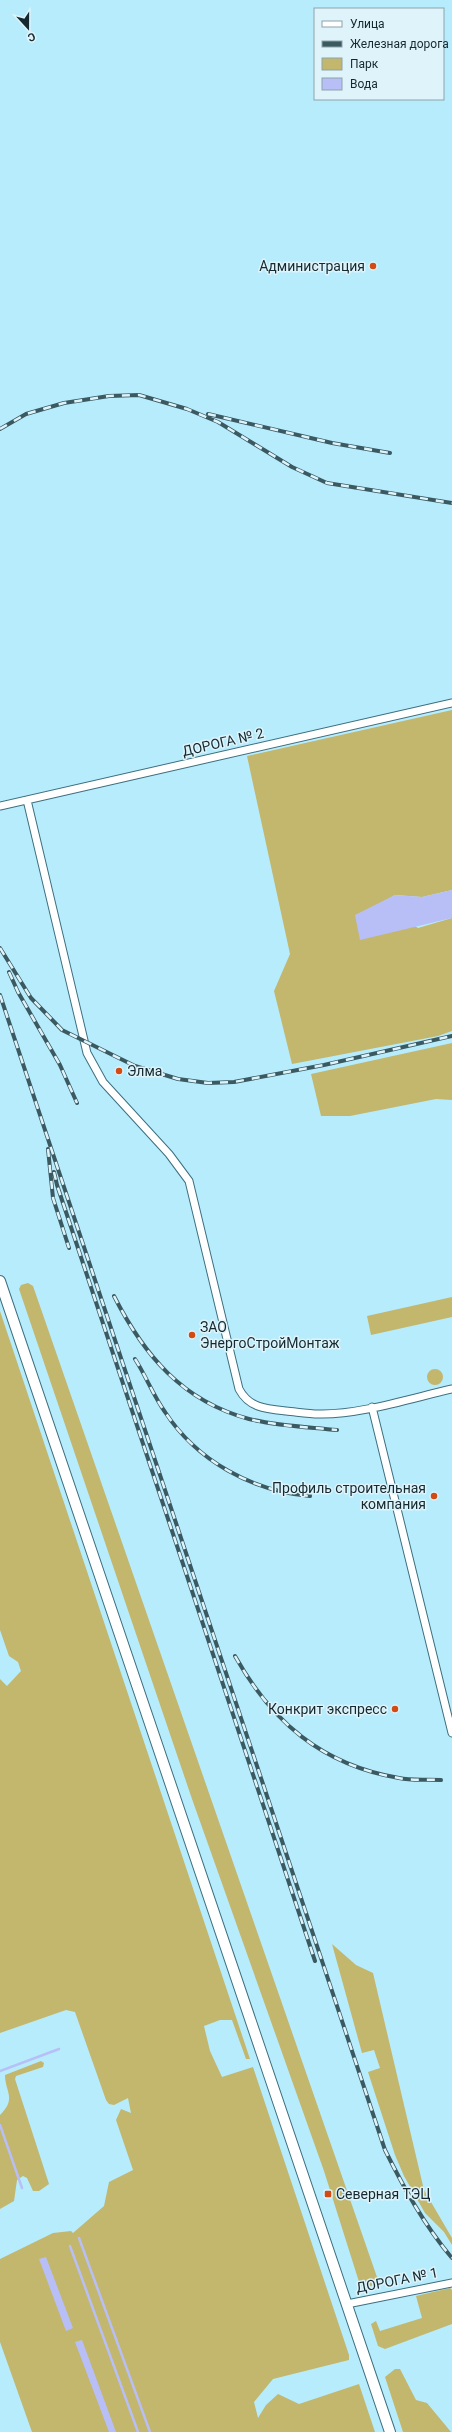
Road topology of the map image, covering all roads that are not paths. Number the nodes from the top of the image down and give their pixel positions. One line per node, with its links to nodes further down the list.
1 (452, 703): 2 (street, ДОРОГА № 2)
2 (27, 800): 3 (street, ДОРОГА № 2); 6 (street)
3 (0, 806)
4 (0, 1281): 9 (main road)
5 (452, 1389): 6 (street)
6 (372, 1408): 7 (street)
7 (452, 1733)
8 (452, 2283): 9 (street, ДОРОГА № 1)
9 (347, 2304): 10 (main road)
10 (390, 2432)

